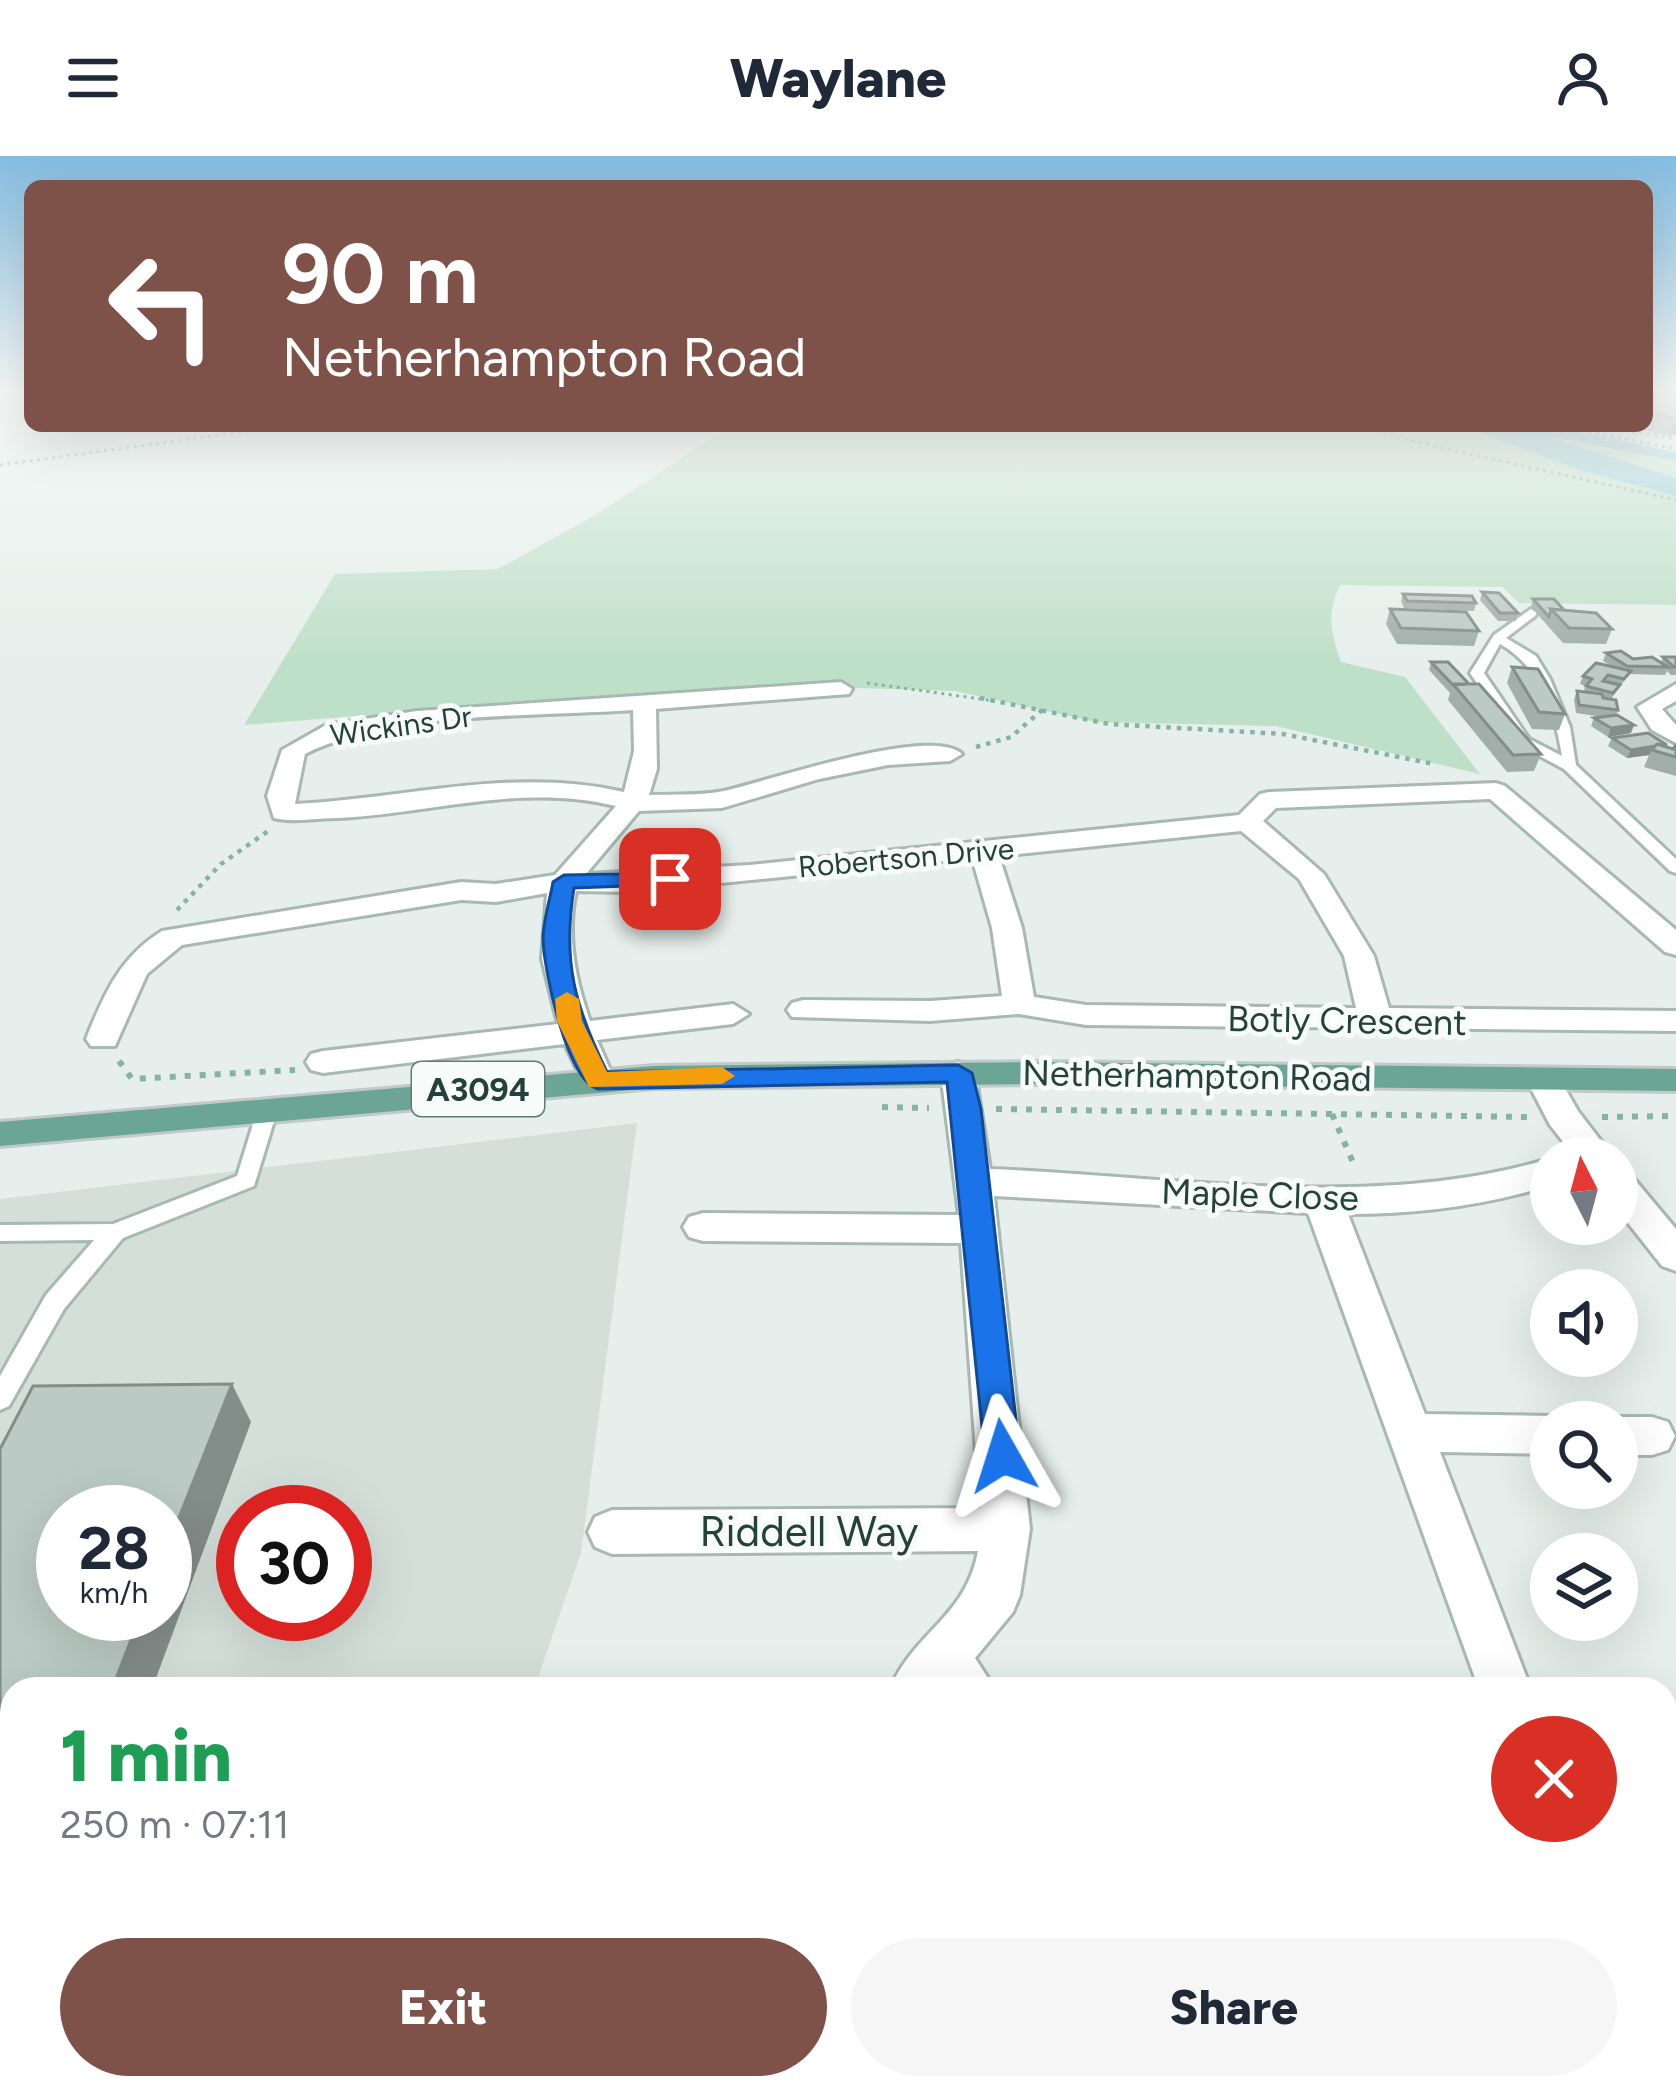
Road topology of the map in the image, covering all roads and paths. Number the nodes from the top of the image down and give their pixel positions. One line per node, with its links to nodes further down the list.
1 (1585, 480): 2 (path)
2 (1676, 500)
3 (1531, 613): 4 (lane)
4 (1498, 638): 11 (lane); 11 (lane)
5 (841, 689): 7 (street); 8 (path)
6 (1676, 692): 9 (street)
7 (644, 703): 13 (street); 14 (street, Wickins Dr)
8 (1042, 710): 10 (path); 12 (path)
9 (1676, 736)
10 (950, 754): 13 (street)
11 (1570, 766): 17 (lane)
12 (1452, 767)
13 (635, 803): 14 (street); 18 (street)
14 (284, 812): 20 (path)
15 (1247, 822): 16 (street, Robertson Drive); 19 (street); 24 (street)
16 (984, 851): 18 (street, Robertson Drive); 21 (street)
17 (1676, 868)
18 (564, 882): 20 (street, Robertson Drive); 26 (street)
19 (1676, 946)
20 (152, 948): 27 (street)
21 (1019, 1004): 22 (street, Botly Crescent); 24 (street, Botly Crescent)
22 (803, 1010)
23 (733, 1014): 26 (street)
24 (1376, 1017): 25 (street, Botly Crescent)
25 (1676, 1021)
26 (574, 1029): 28 (street); 32 (street)
27 (103, 1039)
28 (323, 1062)
29 (958, 1073): 30 (main road, Netherhampton Road / A3094); 32 (main road, Netherhampton Road / A3094); 35 (street)
30 (1543, 1078): 31 (main road, Netherhampton Road / A3094); 38 (street)
31 (1676, 1080)
32 (598, 1081): 34 (main road, Netherhampton Road / A3094)
33 (875, 1107): 35 (path)
34 (268, 1108): 39 (main road, Netherhampton Road / A3094); 48 (lane)
35 (967, 1109): 36 (path); 42 (street)
36 (1332, 1114): 38 (path); 43 (path)
37 (1676, 1116): 38 (path)
38 (1563, 1118): 40 (street)
39 (0, 1134)
40 (1579, 1137)
41 (1530, 1178): 43 (street, Maple Close)
42 (974, 1182): 43 (street, Maple Close); 46 (street)
43 (1345, 1199): 51 (street)
44 (1638, 1210): 49 (street)
45 (703, 1227): 46 (street)
46 (980, 1228): 53 (street)
47 (0, 1232): 48 (lane)
48 (115, 1232): 50 (lane)
49 (1676, 1256)
50 (0, 1399)
51 (1412, 1432): 52 (street); 56 (street)
52 (1530, 1435)
53 (1006, 1529): 54 (street, Riddell Way); 55 (street)
54 (611, 1532)
55 (943, 1677)
56 (1501, 1677)

